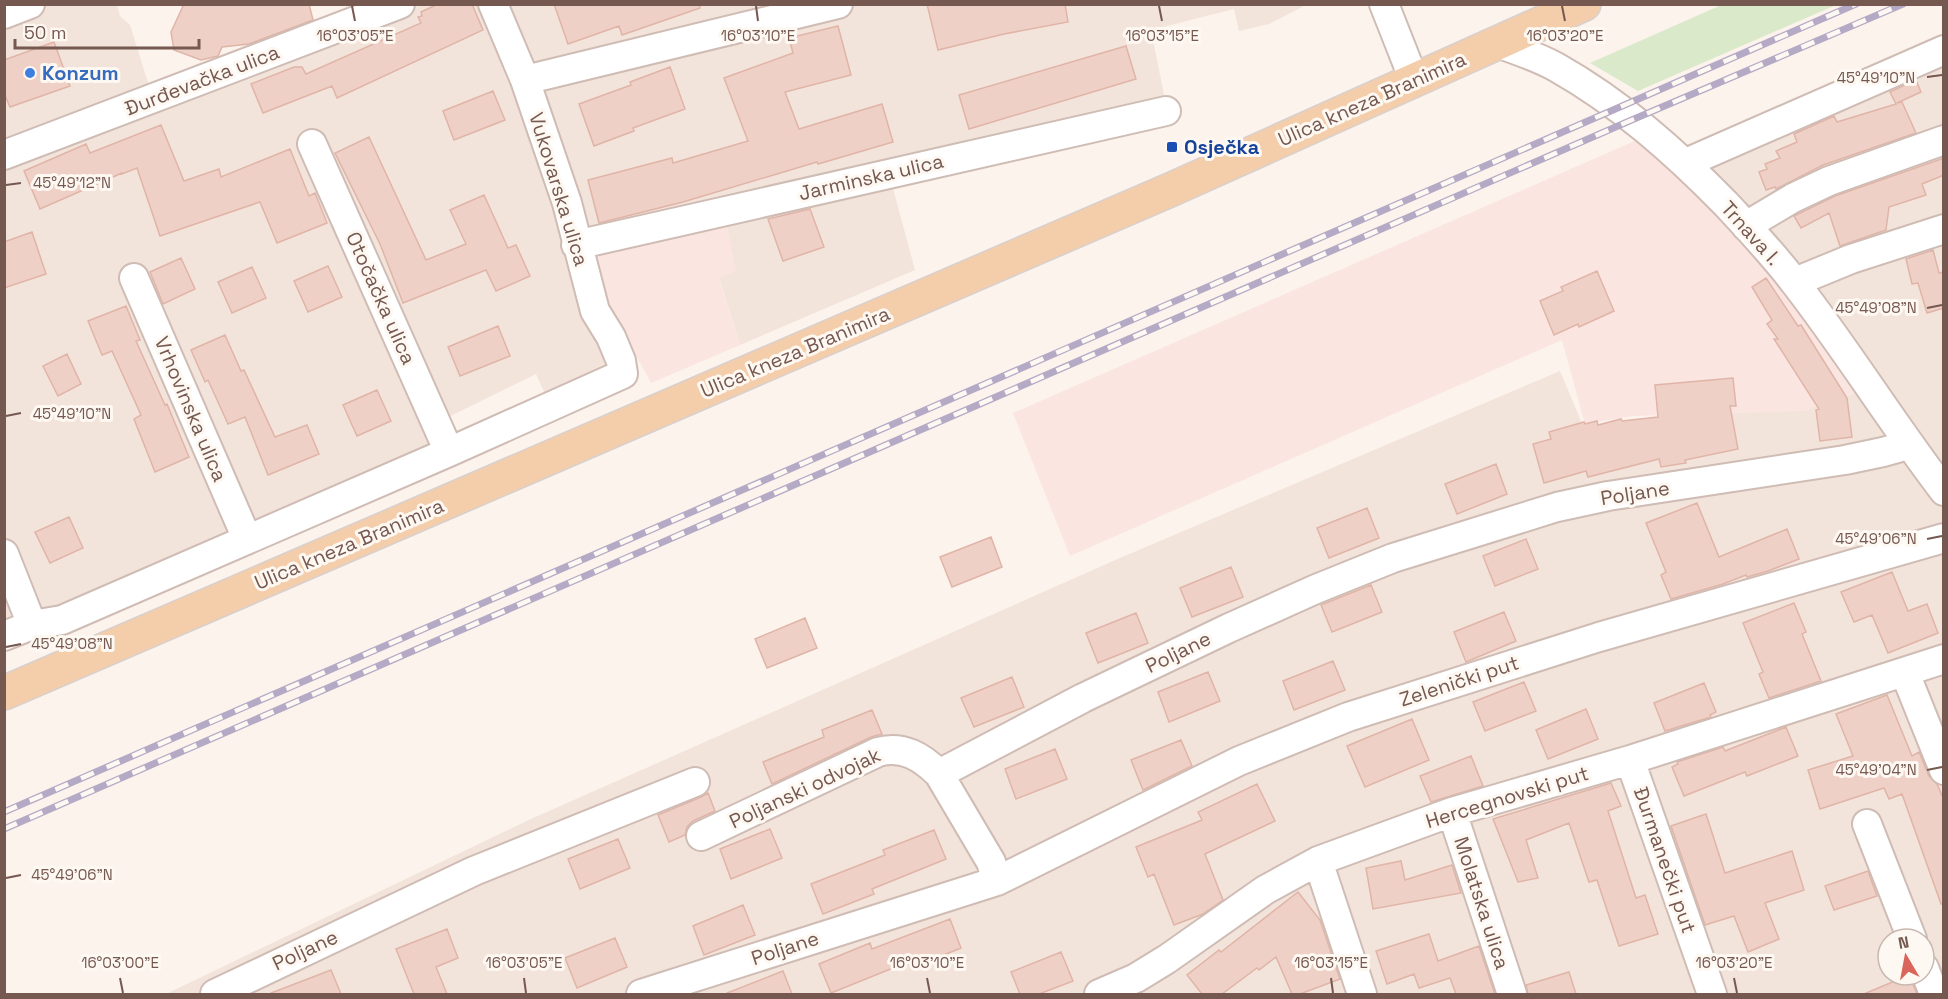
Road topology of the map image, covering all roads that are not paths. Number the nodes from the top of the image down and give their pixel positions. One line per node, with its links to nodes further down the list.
1 (30, 4): 7 (street)
2 (400, 4): 15 (street, Đurđevačka ulica)
3 (493, 4): 10 (street, Vukovarska ulica)
4 (838, 4): 10 (street)
5 (1384, 4): 11 (street)
6 (1584, 4): 8 (main road, Ulica kneza Branimira)
7 (4, 14)
8 (1497, 43): 11 (main road, Ulica kneza Branimira); 16 (street, Trnava I.)
9 (1944, 50): 16 (street)
10 (525, 80): 19 (street, Vukovarska ulica)
11 (1413, 80): 32 (main road, Ulica kneza Branimira)
12 (1166, 111): 19 (street, Jarminska ulica)
13 (1944, 140): 17 (street)
14 (312, 144): 22 (street, Otočačka ulica)
15 (4, 155)
16 (1686, 163): 17 (street, Trnava I.)
17 (1746, 226): 21 (street, Trnava I.)
18 (1944, 229): 21 (street)
19 (576, 245): 22 (street, Vukovarska ulica)
20 (134, 278): 26 (street, Vrhovinska ulica)
21 (1794, 282): 23 (street, Trnava I.)
22 (449, 452): 26 (street)
23 (1925, 455): 24 (street, Trnava I.); 35 (street, Poljane)
24 (1944, 491)
25 (1944, 538): 41 (street, Zelenički put)
26 (247, 539): 28 (street)
27 (4, 554): 28 (street)
28 (32, 625): 29 (street)
29 (4, 636)
30 (1944, 659): 31 (street, Hercegnovski put)
31 (1905, 673): 33 (street, Hercegnovski put); 34 (street)
32 (4, 693)
33 (1630, 760): 37 (street, Hercegnovski put); 48 (street, Đurmanečki put)
34 (1944, 770)
35 (939, 774): 39 (street, Poljanski odvojak); 41 (street)
36 (695, 782): 43 (street, Poljane)
37 (1452, 812): 40 (street, Hercegnovski put); 47 (street, Molatska ulica)
38 (1867, 824): 42 (street)
39 (701, 836)
40 (1318, 861): 45 (street, Hercegnovski put); 46 (street)
41 (997, 881): 44 (street, Poljane)
42 (1907, 927)
43 (215, 994)
44 (641, 994)
45 (1098, 994)
46 (1362, 994)
47 (1512, 994)
48 (1712, 994)

